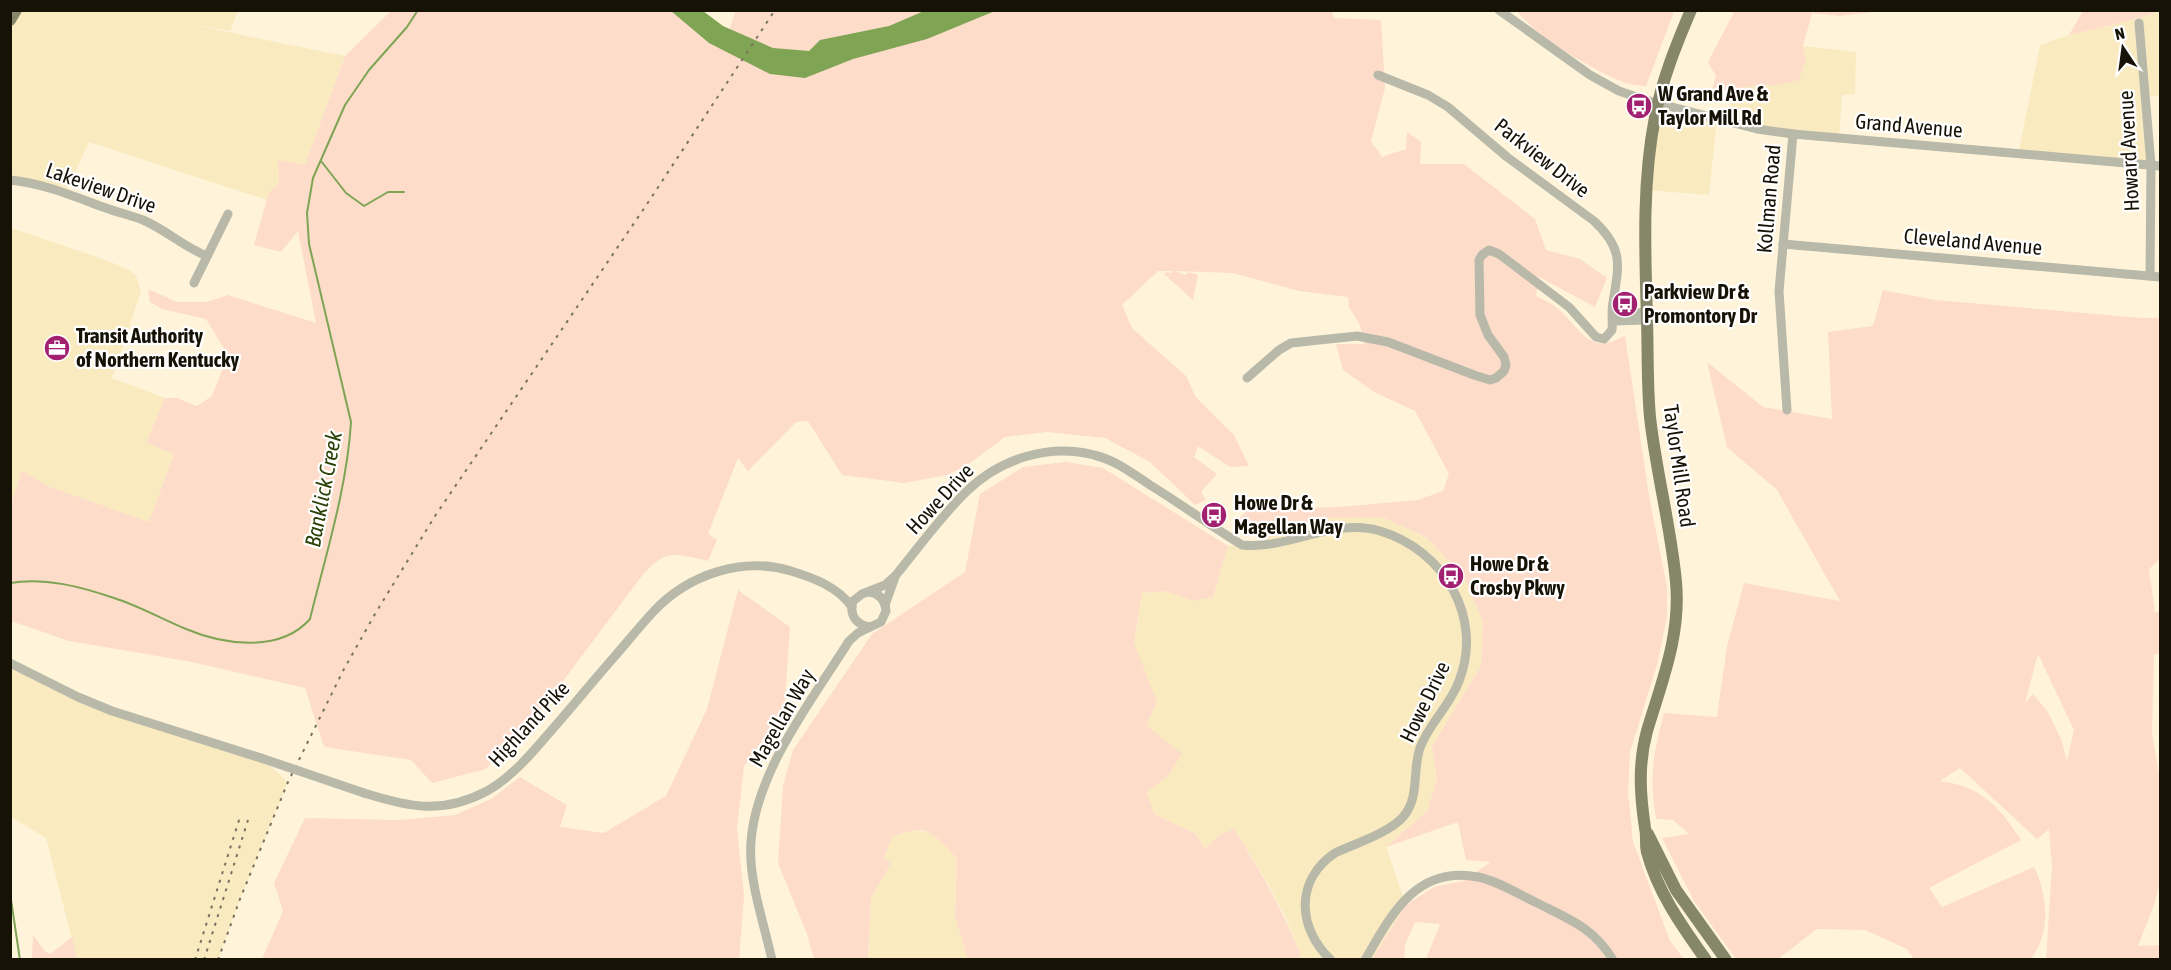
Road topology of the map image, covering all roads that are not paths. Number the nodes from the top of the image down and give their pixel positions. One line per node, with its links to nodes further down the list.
1 (16, 10): 4 (main road)
2 (1499, 10): 7 (street, Grand Avenue)
3 (1691, 10): 7 (main road, Taylor Mill Road)
4 (10, 20)
5 (2139, 23): 9 (street, Howard Avenue)
6 (1378, 75): 18 (street, Parkview Drive)
7 (1658, 103): 8 (street, Grand Avenue); 17 (main road, Taylor Mill Road)
8 (1793, 134): 9 (street, Grand Avenue); 12 (street, Kollman Road)
9 (2156, 166): 14 (street, Howard Avenue)
10 (10, 180): 13 (street, Lakeview Drive)
11 (228, 214): 13 (street)
12 (1783, 244): 14 (street, Cleveland Avenue); 20 (street, Kollman Road)
13 (207, 256): 16 (street)
14 (2150, 276): 15 (street, Cleveland Avenue)
15 (2160, 277)
16 (194, 283)
17 (1647, 316): 18 (street); 30 (main road, Taylor Mill Road)
18 (1613, 318): 19 (street)
19 (1247, 378)
20 (1787, 410)
21 (896, 575): 23 (street, Howe Drive); 24 (street, Howe Drive); 32 (street, Howe Drive)
22 (835, 590): 23 (street, Highland Pike); 25 (street, Highland Pike); 29 (street, Highland Pike, bridge)
23 (865, 593): 24 (street); 25 (street)
24 (885, 605): 27 (street)
25 (852, 607): 26 (street)
26 (854, 619): 27 (street); 28 (street, Magellan Way)
27 (870, 627): 28 (street, Magellan Way)
28 (849, 641): 31 (street, Magellan Way)
29 (11, 663)
30 (1646, 831): 35 (main road, Taylor Mill Road); 36 (main road, Taylor Mill Road)
31 (772, 960)
32 (1331, 960)
33 (1365, 960): 34 (street)
34 (1613, 960)
35 (1706, 960)
36 (1726, 960)

